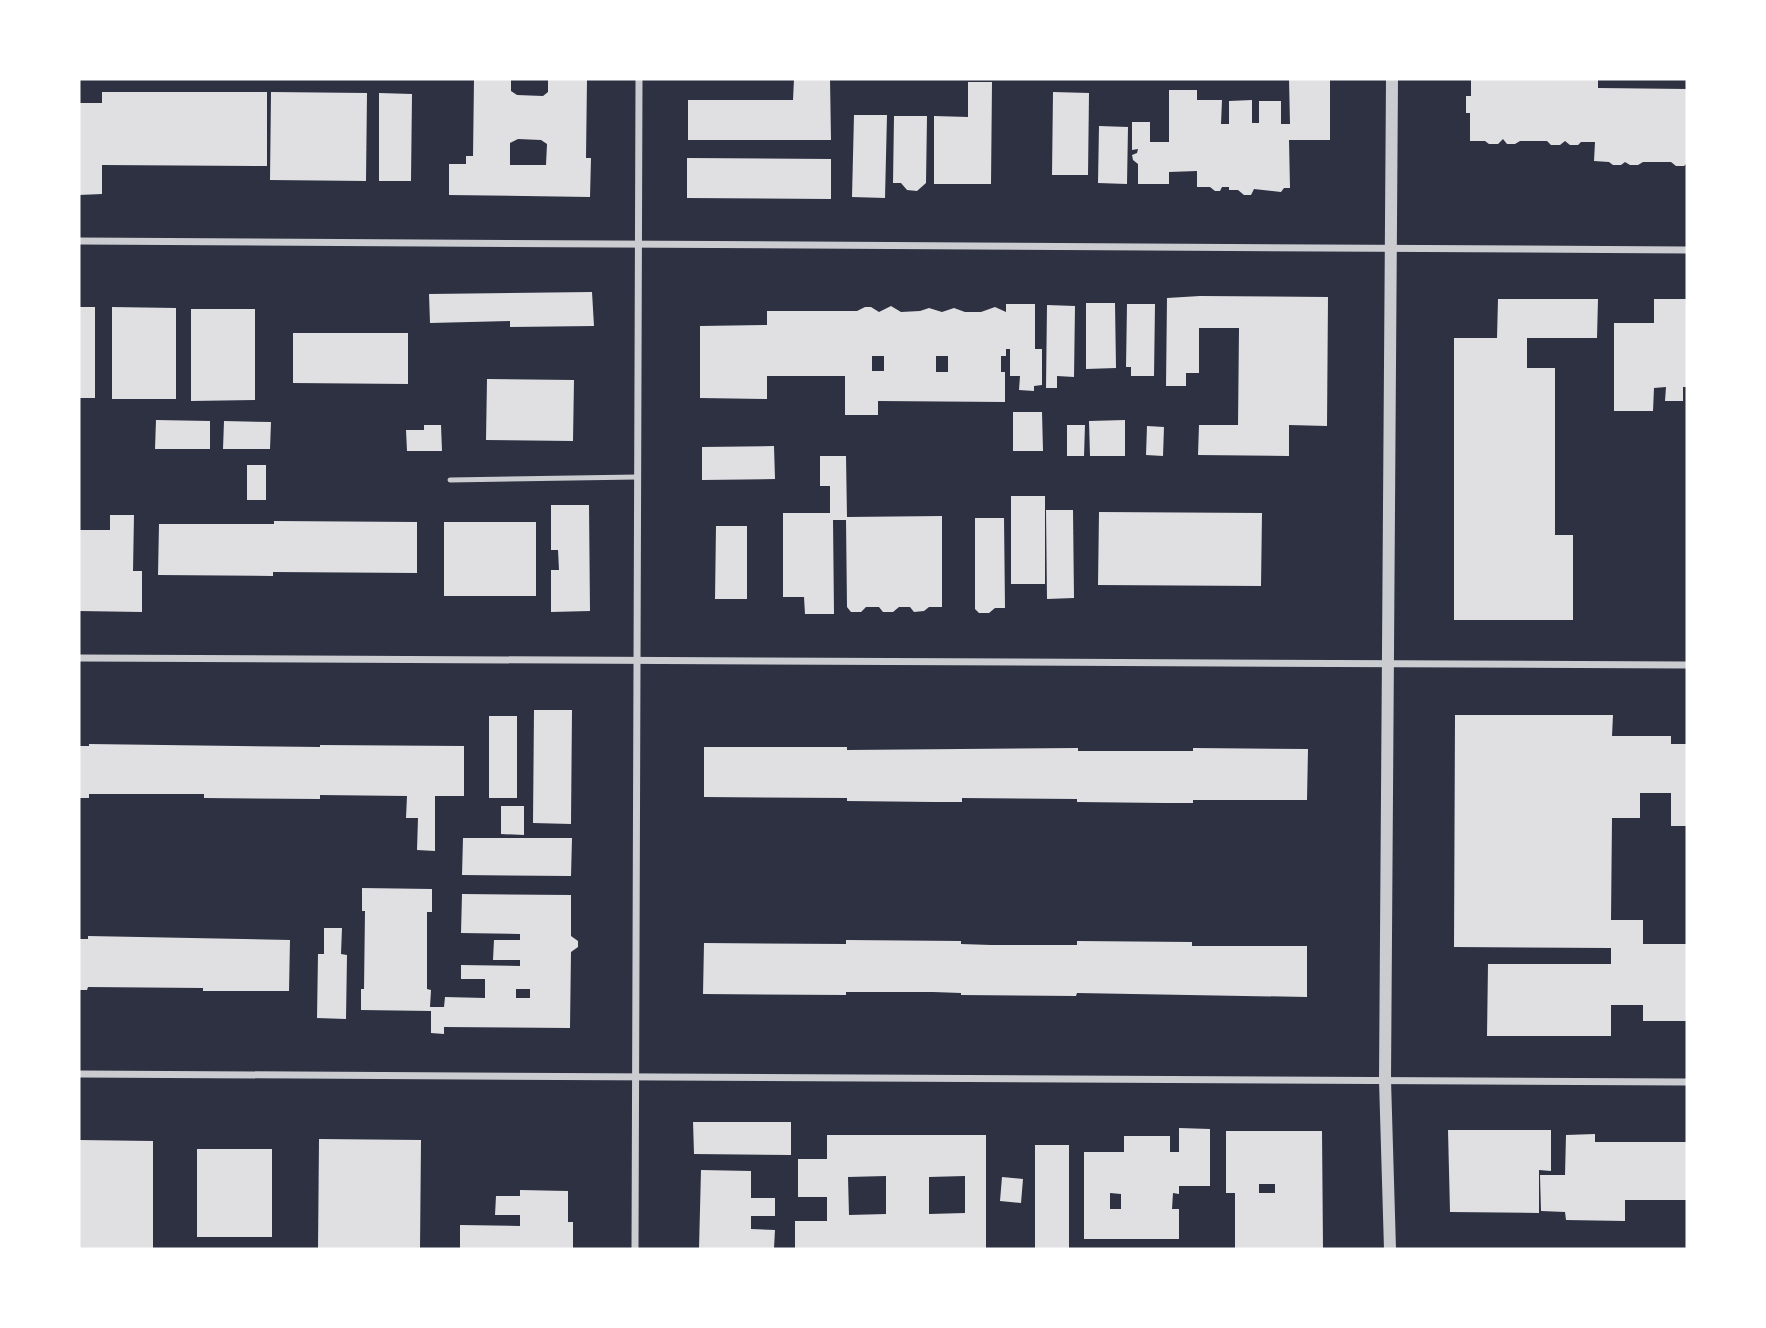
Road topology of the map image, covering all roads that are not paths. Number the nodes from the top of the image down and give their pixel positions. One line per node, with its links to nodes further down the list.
1 (639, 79): 4 (street)
2 (1392, 79): 5 (street)
3 (79, 241): 4 (street)
4 (639, 245): 5 (street); 7 (street)
5 (1391, 248): 6 (street); 11 (street)
6 (1687, 250)
7 (637, 477): 8 (lane); 10 (street)
8 (450, 480)
9 (79, 658): 10 (street)
10 (637, 660): 11 (street); 14 (street)
11 (1389, 664): 12 (street); 15 (street)
12 (1687, 665)
13 (79, 1074): 14 (street)
14 (635, 1076): 15 (street); 17 (street)
15 (1385, 1080): 16 (street); 18 (street)
16 (1687, 1082)
17 (635, 1249)
18 (1390, 1249)

